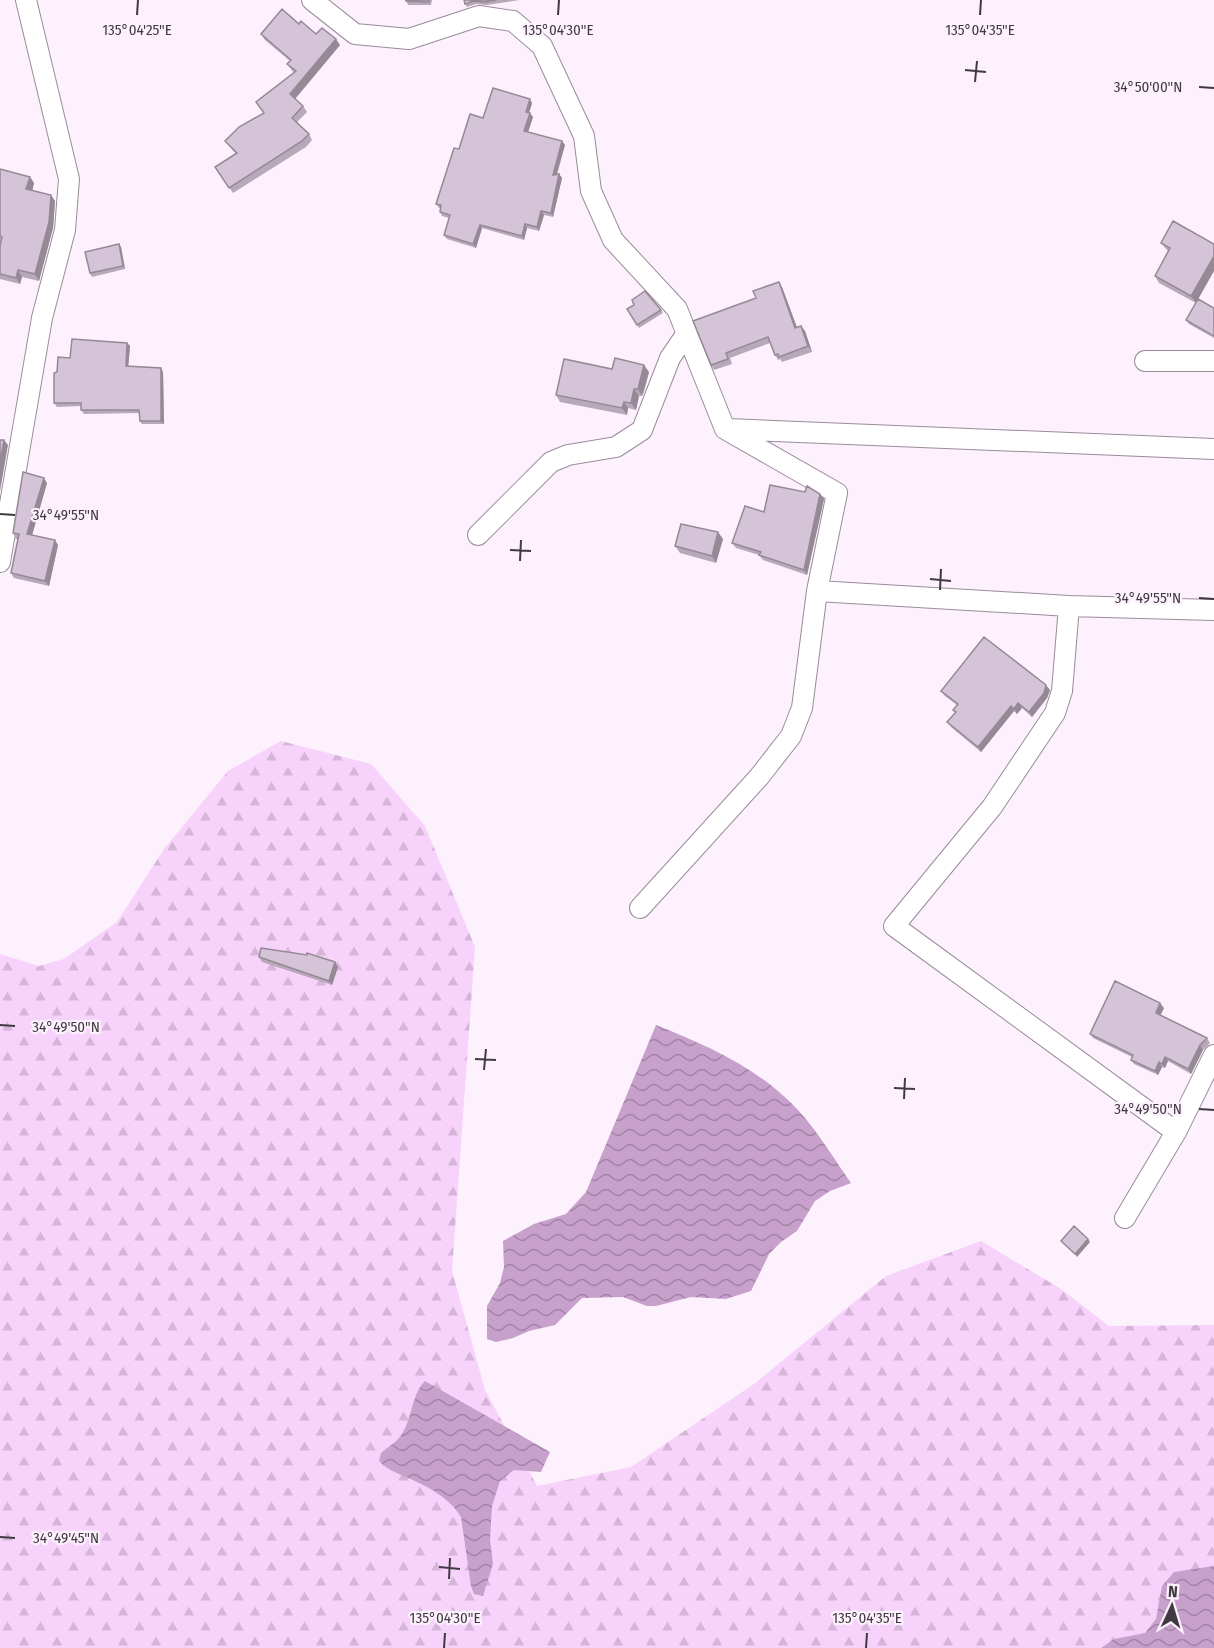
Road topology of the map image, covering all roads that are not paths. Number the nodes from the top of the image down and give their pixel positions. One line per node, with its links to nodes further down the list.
1 (26, 0): 9 (street)
2 (312, 0): 3 (street)
3 (687, 333): 6 (street); 8 (street)
4 (1145, 361): 5 (street)
5 (1214, 361)
6 (725, 429): 7 (street); 10 (street)
7 (1214, 449)
8 (477, 535)
9 (0, 562)
10 (817, 591): 11 (street); 13 (street)
11 (1069, 606): 12 (street); 15 (street)
12 (1214, 610)
13 (640, 908)
14 (1214, 1055): 15 (street)
15 (1176, 1132): 16 (street)
16 (1125, 1218)

